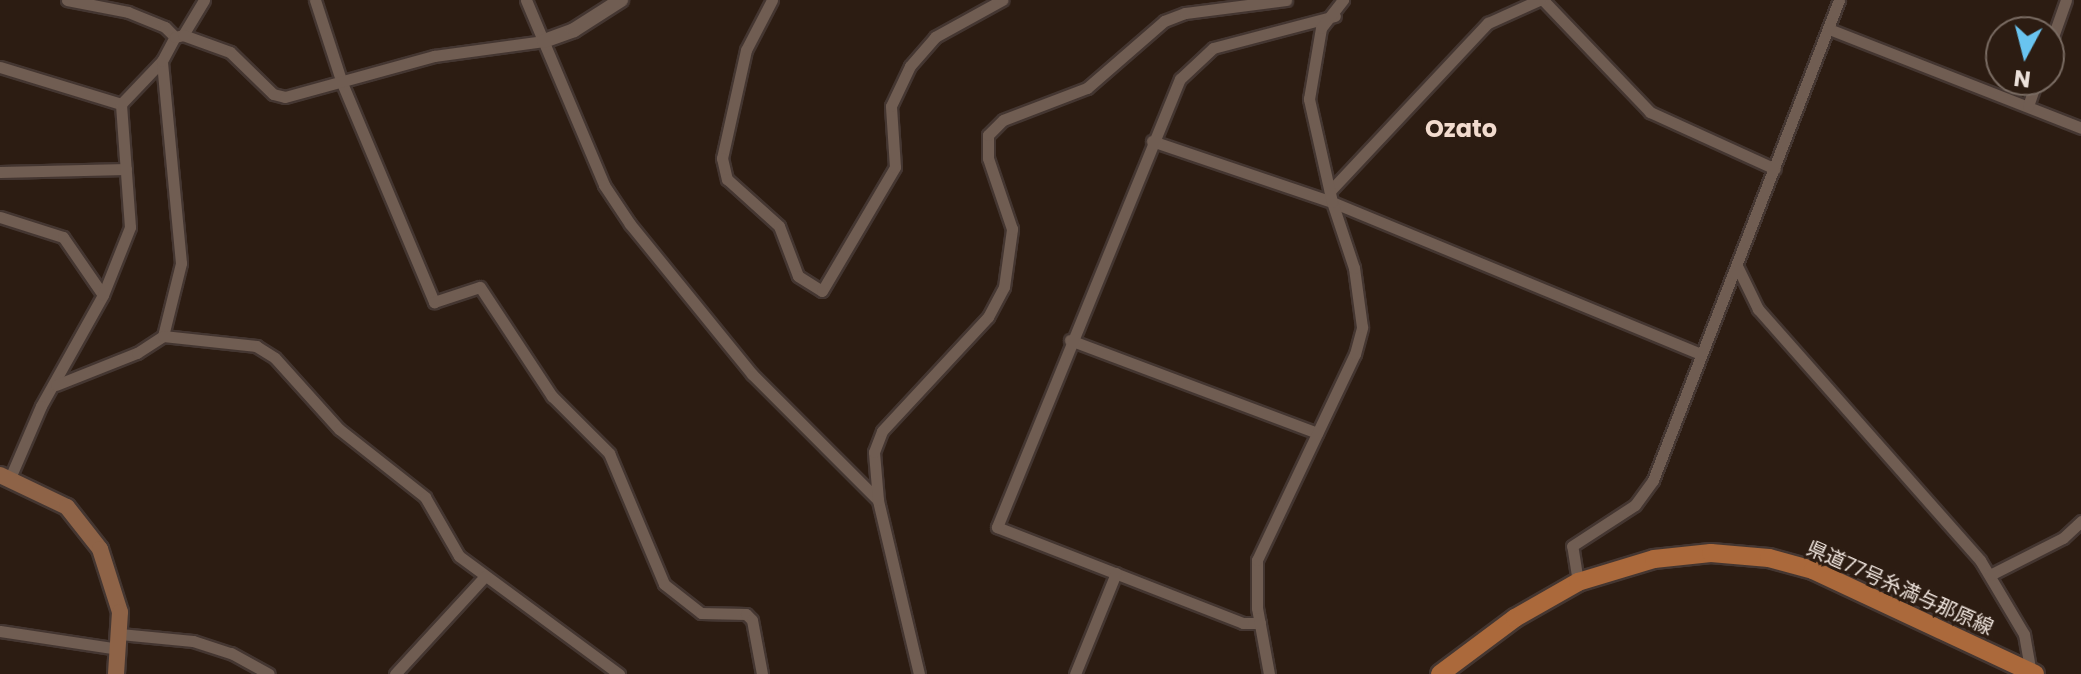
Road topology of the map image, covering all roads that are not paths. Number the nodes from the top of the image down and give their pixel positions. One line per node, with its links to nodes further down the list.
1 (67, 0): 14 (street)
2 (204, 0): 14 (street)
3 (315, 0): 18 (street)
4 (526, 0): 15 (street)
5 (621, 0): 15 (street)
6 (772, 0): 7 (street)
7 (1002, 0)
8 (1286, 0): 37 (street)
9 (1343, 0): 12 (street)
10 (1541, 0): 25 (street); 27 (street)
11 (1839, 0): 13 (street)
12 (1335, 16): 23 (street); 27 (street)
13 (1829, 29): 21 (street); 25 (street)
14 (179, 36): 16 (street); 18 (street)
15 (544, 41): 18 (street); 37 (street)
16 (162, 61): 20 (street); 31 (street)
17 (0, 67): 20 (street)
18 (342, 83): 51 (street)
19 (2031, 96): 21 (street)
20 (121, 104): 24 (street)
21 (2028, 106): 22 (street)
22 (2081, 128)
23 (1152, 141): 27 (street); 32 (street)
24 (126, 169): 26 (street); 30 (street)
25 (1775, 169): 29 (street)
26 (0, 172)
27 (1331, 197): 33 (street); 35 (street)
28 (0, 217): 30 (street)
29 (1738, 268): 33 (street); 40 (street)
30 (103, 295): 34 (street)
31 (163, 336): 34 (street); 41 (street)
32 (1070, 340): 35 (street); 39 (street)
33 (1701, 354): 42 (street)
34 (56, 385): 36 (street)
35 (1317, 433): 43 (street)
36 (5, 477): 45 (main road)
37 (878, 500): 52 (street)
38 (2081, 521): 40 (street)
39 (1116, 573): 43 (street); 53 (street)
40 (1990, 575): 46 (street)
41 (485, 576): 49 (street); 50 (street)
42 (1578, 582): 46 (main road, 県道77号糸満与那原線); 55 (main road, 県道77号糸満与那原線)
43 (1260, 623): 54 (street)
44 (0, 631): 45 (street)
45 (120, 641): 47 (main road); 48 (street)
46 (2033, 673)
47 (116, 674)
48 (269, 674)
49 (395, 674)
50 (619, 674)
51 (762, 674)
52 (919, 674)
53 (1075, 674)
54 (1269, 674)
55 (1440, 674)

